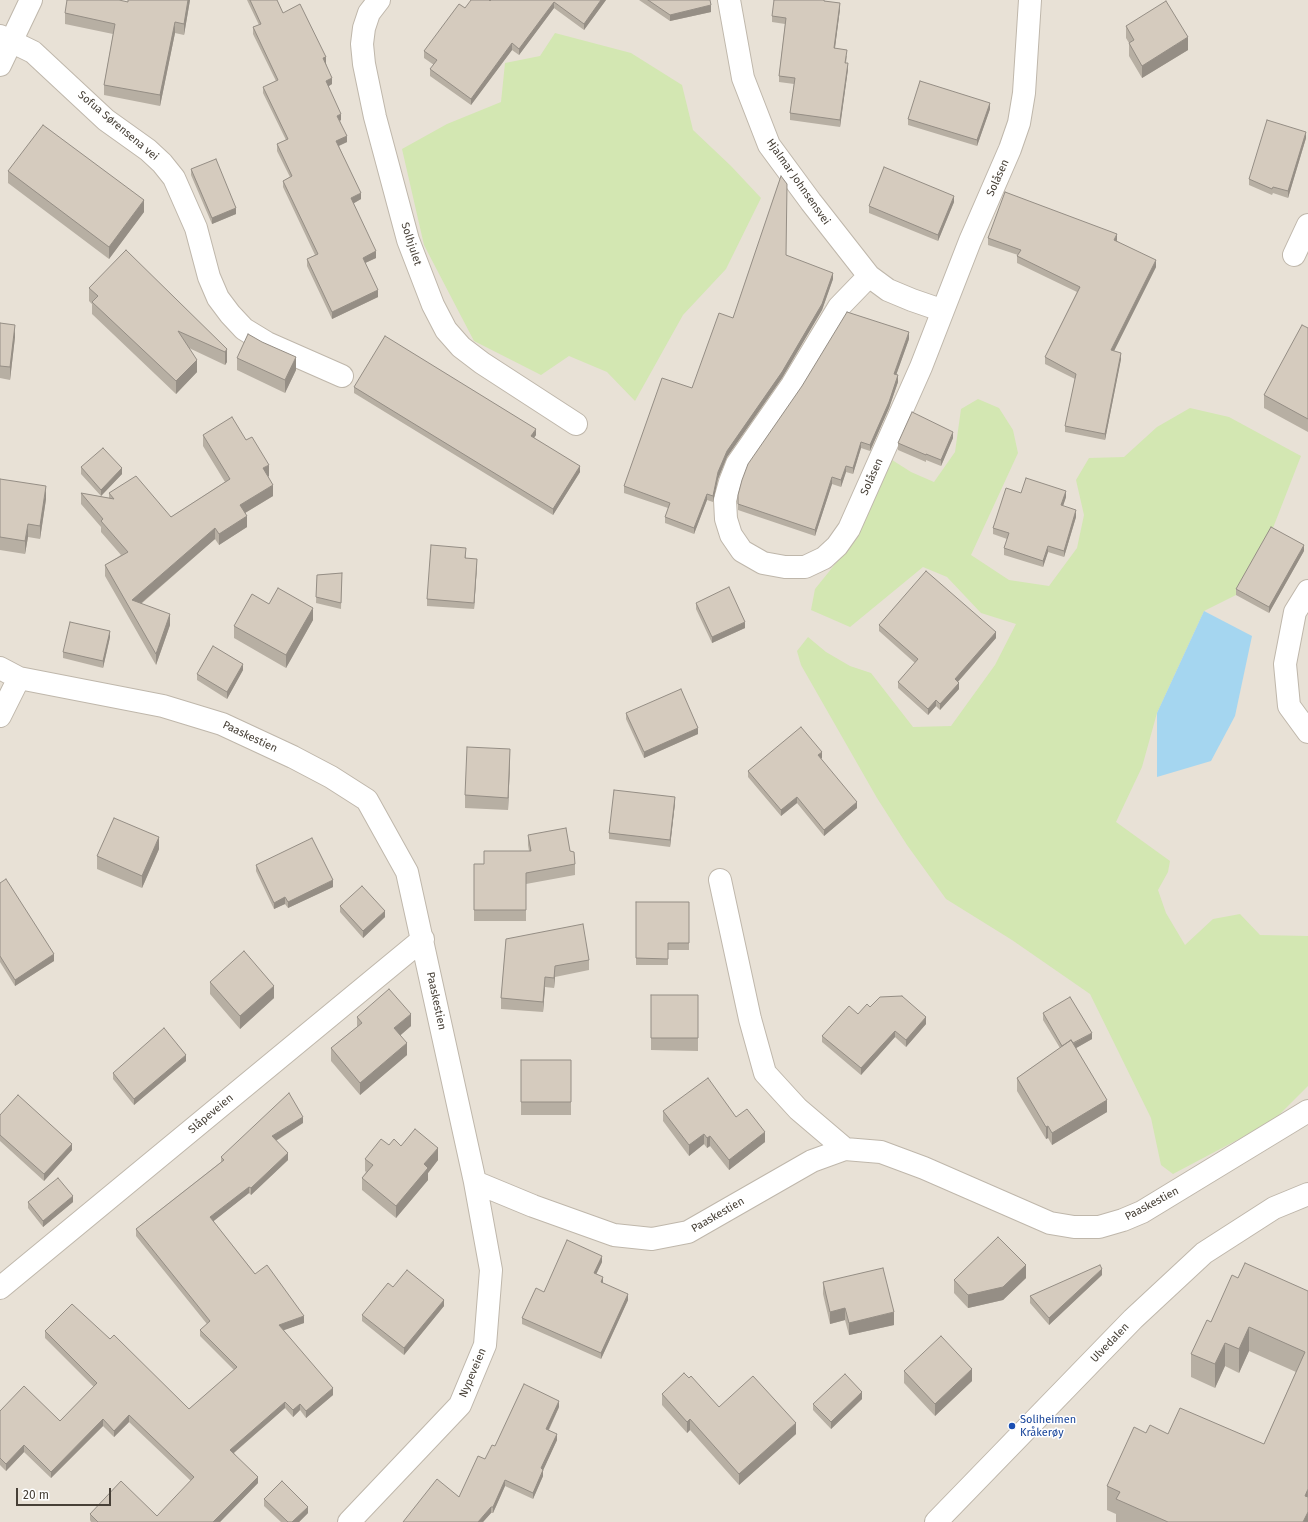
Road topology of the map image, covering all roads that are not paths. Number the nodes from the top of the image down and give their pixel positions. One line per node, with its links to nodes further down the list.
1 (31, 0): 5 (street)
2 (379, 0): 12 (street, Solhjulet)
3 (728, 0): 9 (street, Hjalmar Johnsensvei)
4 (1030, 0): 10 (street, Solåsen)
5 (5, 38): 6 (street); 11 (street, Sofua Sørensena vei)
6 (0, 65)
7 (1308, 225): 8 (street)
8 (1294, 255)
9 (869, 276): 10 (street, Hjalmar Johnsensvei); 10 (street, Solåsen)
10 (942, 310)
11 (342, 376)
12 (576, 424)
13 (1308, 591): 16 (street)
14 (9, 673): 15 (street); 18 (street, Paaskestien)
15 (0, 716)
16 (1308, 732)
17 (720, 880): 20 (street)
18 (423, 939): 21 (street, Paaskestien); 23 (street, Slåpeveien)
19 (1308, 1111): 20 (street, Paaskestien)
20 (845, 1149): 21 (street, Paaskestien)
21 (475, 1182): 25 (street, Nypeveien)
22 (1308, 1194): 24 (street, Ulvedalen)
23 (0, 1288)
24 (943, 1520)
25 (349, 1522)

